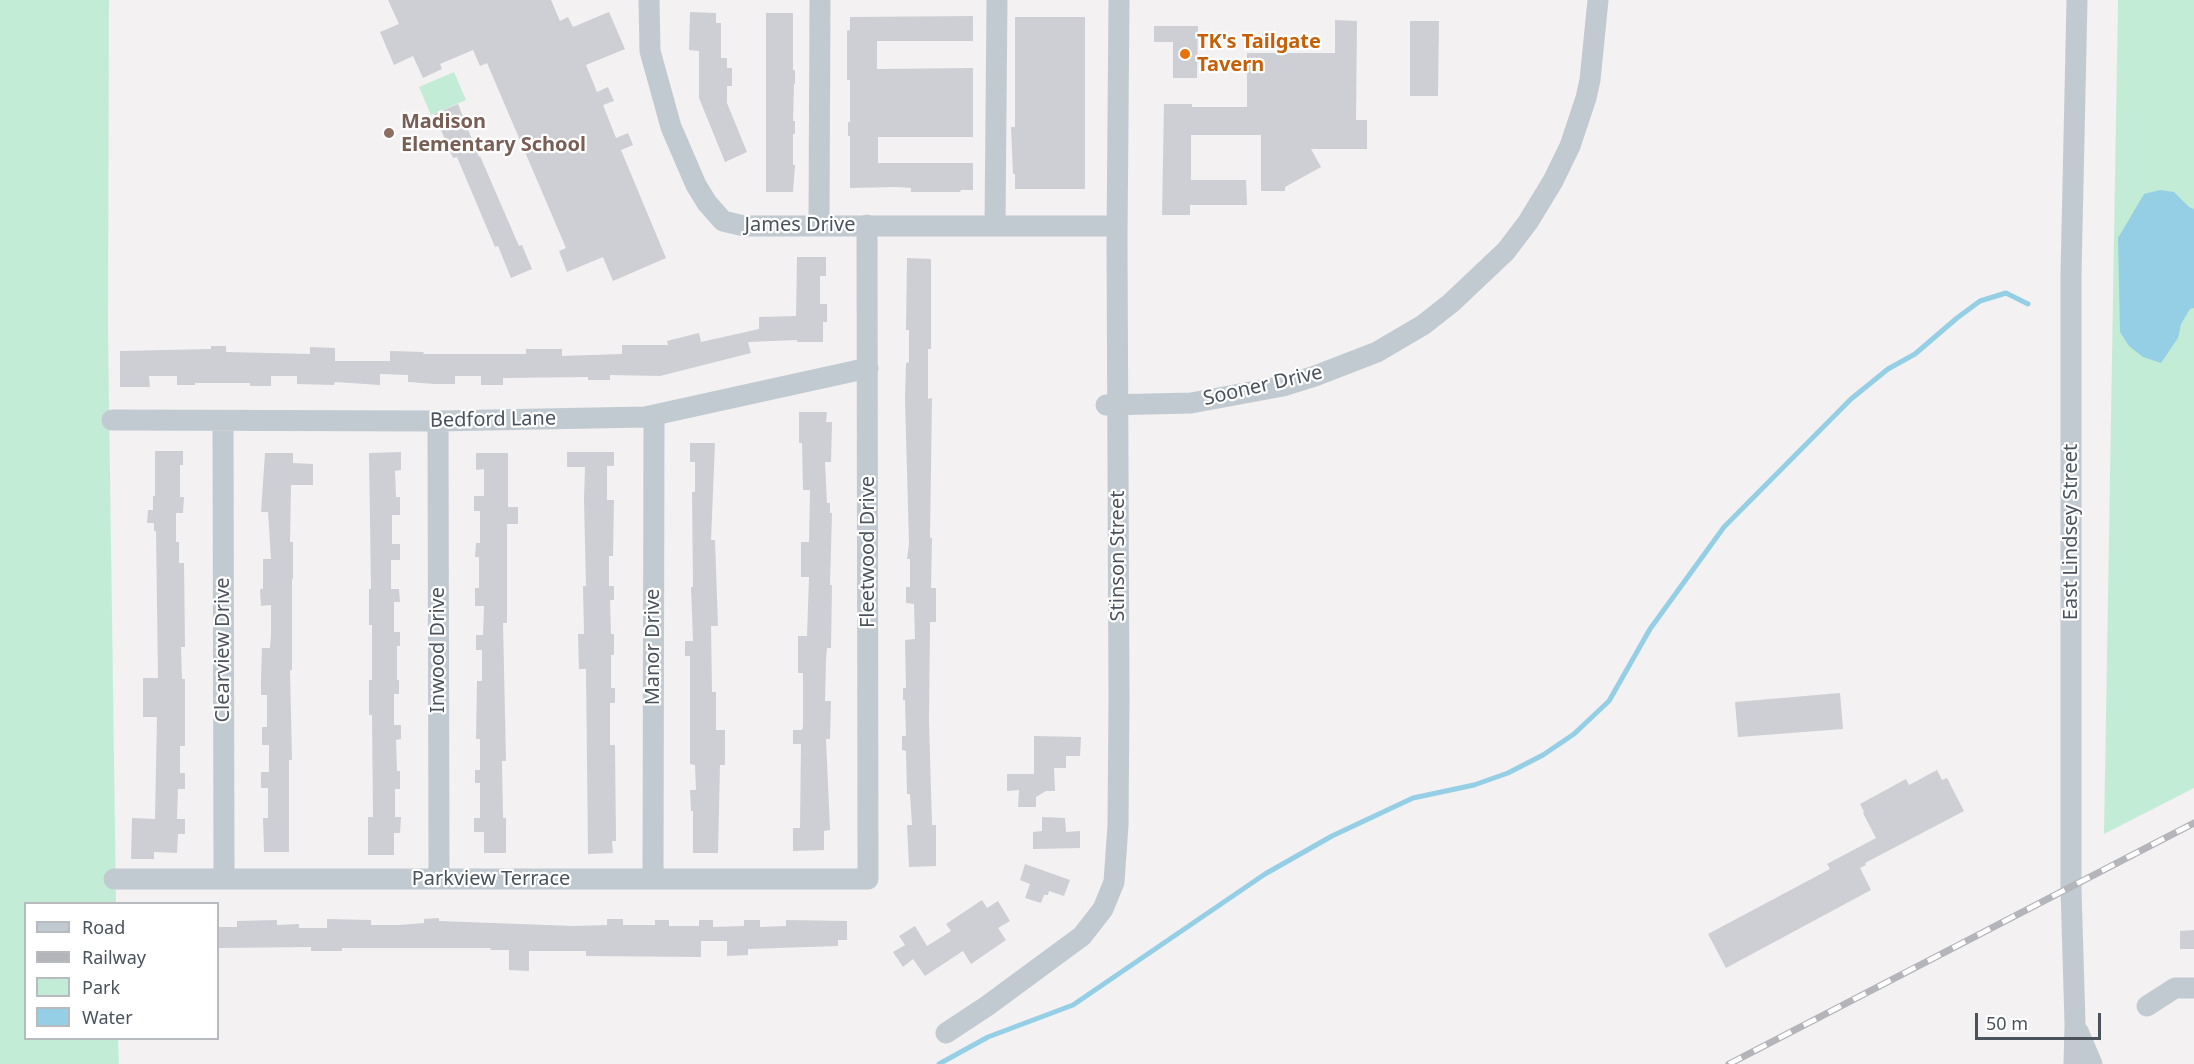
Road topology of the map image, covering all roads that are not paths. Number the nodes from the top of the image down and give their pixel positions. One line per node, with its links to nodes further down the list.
1 (649, 0): 7 (street, James Drive)
2 (820, 0): 7 (street)
3 (997, 0): 9 (street)
4 (1119, 0): 10 (street, Stinson Street)
5 (1598, 0): 12 (street, Sooner Drive)
6 (2077, 0): 24 (street, East Lindsey Street)
7 (819, 225): 8 (street, James Drive)
8 (867, 225): 9 (street, James Drive); 11 (street, Fleetwood Drive)
9 (995, 226): 10 (street, James Drive)
10 (1117, 226): 12 (street, Stinson Street)
11 (868, 368): 13 (street, Bedford Lane); 21 (street, Fleetwood Drive)
12 (1111, 405): 25 (street, Stinson Street)
13 (654, 415): 16 (street, Bedford Lane); 20 (street, Manor Drive)
14 (112, 420): 15 (street, Bedford Lane)
15 (223, 421): 16 (street, Bedford Lane); 18 (street, Clearview Drive)
16 (438, 421): 19 (street, Inwood Drive)
17 (114, 879): 18 (street, Parkview Terrace)
18 (224, 879): 19 (street, Parkview Terrace)
19 (439, 879): 20 (street, Parkview Terrace)
20 (653, 879): 21 (street, Parkview Terrace)
21 (868, 879)
22 (2194, 988): 23 (street)
23 (2147, 1006)
24 (2075, 1024): 26 (street, East Lindsey Street); 27 (street)
25 (946, 1033)
26 (2074, 1064)
27 (2092, 1064)

